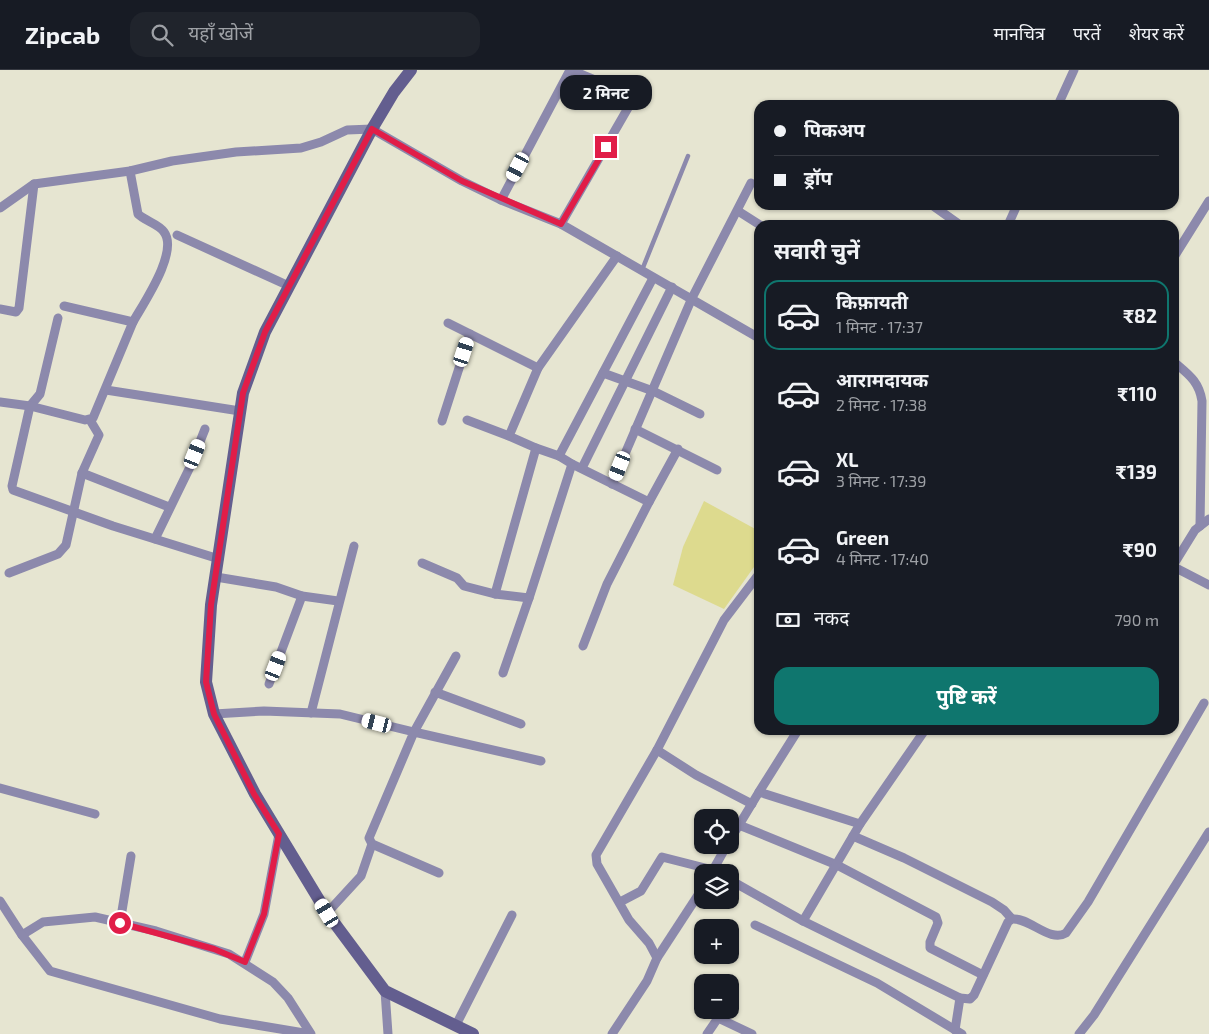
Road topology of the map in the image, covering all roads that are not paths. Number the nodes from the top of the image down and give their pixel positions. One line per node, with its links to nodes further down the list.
1 (410, 70): 5 (street)
2 (570, 70): 10 (street); 17 (street)
3 (1072, 71): 4 (street)
4 (1060, 100)
5 (372, 129): 7 (street); 10 (street); 23 (street)
6 (688, 156): 21 (lane)
7 (130, 171): 9 (street); 29 (street)
8 (751, 183): 14 (street)
9 (34, 184): 12 (street); 27 (street)
10 (501, 200): 17 (street)
11 (1209, 201): 19 (street)
12 (0, 208)
13 (939, 210): 15 (street)
14 (738, 211): 16 (street); 25 (street)
15 (953, 220)
16 (754, 221)
17 (561, 224): 20 (street)
18 (177, 235): 23 (street)
19 (1179, 250)
20 (618, 256): 21 (street); 34 (street)
21 (642, 270): 22 (street)
22 (653, 278): 24 (street); 35 (street)
23 (289, 286): 41 (street)
24 (672, 287): 25 (street); 36 (street)
25 (692, 298): 32 (street); 38 (street)
26 (64, 306): 29 (street)
27 (0, 309)
28 (58, 318): 40 (street)
29 (133, 322): 37 (street)
30 (448, 324): 31 (street)
31 (470, 334): 34 (street); 45 (street)
32 (754, 335)
33 (1179, 366): 61 (street)
34 (538, 368): 48 (street)
35 (603, 373): 36 (street); 51 (street)
36 (624, 382): 38 (street); 53 (street)
37 (106, 390): 41 (street); 43 (street)
38 (653, 391): 42 (street); 47 (street)
39 (0, 402): 40 (street)
40 (30, 406): 43 (street); 59 (street)
41 (240, 411): 65 (street)
42 (700, 414)
43 (90, 420): 55 (street)
44 (467, 420): 48 (street)
45 (442, 421)
46 (204, 429): 58 (street)
47 (635, 429): 50 (street); 56 (street)
48 (509, 436): 49 (street)
49 (536, 448): 51 (street); 72 (street)
50 (678, 449): 54 (street); 57 (street)
51 (559, 456): 52 (street)
52 (572, 464): 53 (street); 74 (street)
53 (582, 468): 56 (street)
54 (717, 470)
55 (82, 473): 58 (street); 59 (street)
56 (612, 484): 57 (street)
57 (649, 502): 76 (street)
58 (169, 508): 62 (street)
59 (75, 513): 62 (street); 68 (street)
60 (1209, 519): 61 (street)
61 (1200, 526): 64 (street)
62 (155, 539): 65 (street)
63 (354, 546): 75 (street)
64 (1179, 557)
65 (219, 559): 69 (street)
66 (422, 563): 72 (street)
67 (1179, 568): 71 (street)
68 (9, 573)
69 (216, 577): 73 (street); 83 (street)
70 (754, 581): 88 (street)
71 (1209, 585)
72 (494, 594): 74 (street)
73 (302, 596): 75 (street); 79 (street)
74 (529, 598): 78 (street)
75 (338, 601): 82 (street)
76 (583, 646)
77 (456, 656): 80 (street)
78 (503, 673)
79 (269, 684)
80 (435, 692): 84 (street); 85 (street)
81 (1204, 703): 110 (street)
82 (311, 713): 83 (street); 85 (street)
83 (214, 714): 97 (street)
84 (521, 724)
85 (414, 732): 89 (street); 99 (street)
86 (795, 735): 91 (street)
87 (922, 735): 94 (street)
88 (657, 750): 92 (street); 106 (street)
89 (542, 761)
90 (0, 788): 93 (street)
91 (759, 792): 92 (street); 94 (street)
92 (752, 804): 95 (street)
93 (95, 814)
94 (860, 824): 98 (street)
95 (739, 825): 102 (street)
96 (1209, 832): 129 (street)
97 (279, 834): 108 (street); 116 (street)
98 (853, 836): 102 (street); 110 (street)
99 (372, 844): 103 (street); 108 (street)
100 (131, 856): 112 (street)
101 (694, 866): 106 (street)
102 (837, 866): 111 (street); 117 (street)
103 (439, 873)
104 (739, 885): 111 (street)
105 (0, 901): 114 (street)
106 (620, 902): 115 (street)
107 (694, 902): 115 (street)
108 (327, 913): 118 (street)
109 (512, 915): 120 (street)
110 (1012, 919): 117 (street)
111 (803, 921): 119 (street)
112 (120, 923): 114 (street); 116 (street)
113 (755, 925): 122 (street)
114 (22, 935): 121 (street)
115 (658, 958): 126 (street)
116 (245, 962): 123 (street)
117 (983, 975): 119 (street)
118 (385, 991): 120 (street); 124 (street)
119 (960, 998): 122 (street)
120 (456, 1026): 125 (street)
121 (279, 1032): 123 (street)
122 (958, 1032)
123 (311, 1034)
124 (388, 1034)
125 (473, 1034)
126 (612, 1034)
127 (707, 1034): 128 (street)
128 (752, 1034)
129 (1079, 1034)

